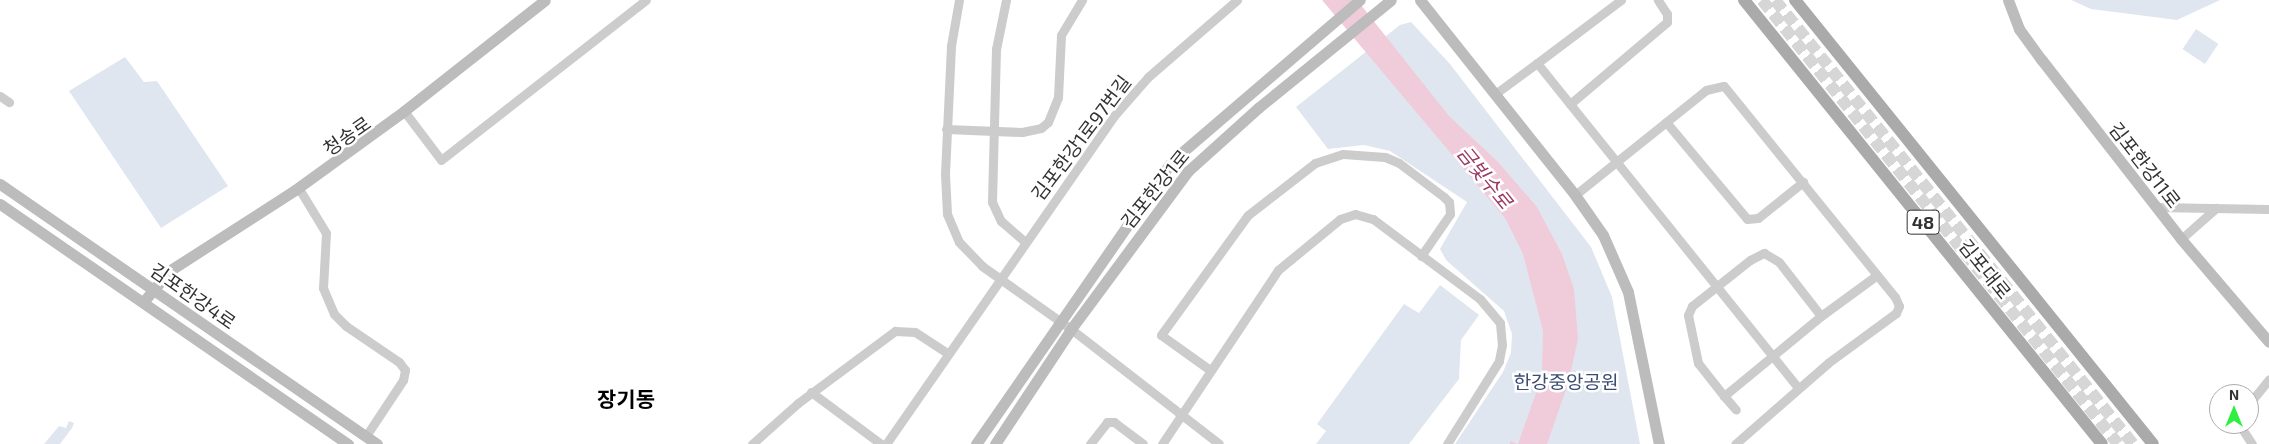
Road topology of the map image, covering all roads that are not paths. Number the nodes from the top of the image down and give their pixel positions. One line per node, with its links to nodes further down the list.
1 (545, 0): 21 (street, 청송로)
2 (551, 0): 21 (street, 청송로)
3 (646, 0): 21 (street)
4 (959, 0): 23 (street)
5 (1006, 0): 24 (street)
6 (1082, 0): 24 (street, 김포한강1로97번길)
7 (1237, 0): 35 (street, 김포한강1로97번길)
8 (1360, 0): 43 (street, 김포한강1로)
9 (1420, 0): 17 (street)
10 (1621, 0): 16 (street)
11 (1658, 0): 20 (street)
12 (1744, 0): 71 (main road, 김포대로 / 48)
13 (1795, 0): 72 (main road, 김포대로 / 48)
14 (2008, 0): 31 (street, 김포한강11로)
15 (1388, 3): 44 (street, 김포한강1로)
16 (1537, 63): 17 (street); 20 (street)
17 (1495, 94): 29 (street)
18 (0, 96): 19 (street)
19 (9, 102)
20 (1570, 104): 25 (street)
21 (405, 113): 28 (street, 청송로)
22 (1666, 122): 25 (street); 26 (street); 26 (street)
23 (946, 129): 24 (street, 김포한강1로97번길); 38 (street)
24 (993, 132): 35 (street)
25 (1617, 162): 29 (street); 39 (street)
26 (1803, 182): 37 (street)
27 (0, 184): 40 (street, 김포한강4로)
28 (299, 189): 40 (street, 청송로); 56 (street)
29 (1575, 195): 69 (street)
30 (0, 204): 41 (street, 김포한강4로)
31 (2156, 207): 32 (street); 34 (street, 김포한강11로)
32 (2216, 208): 33 (street); 34 (street)
33 (2269, 209)
34 (2180, 239): 45 (street, 김포한강11로)
35 (1024, 241): 38 (street, 김포한강1로97번길)
36 (1421, 256): 48 (street); 48 (street); 68 (street)
37 (1877, 275): 42 (street); 50 (street)
38 (998, 278): 43 (street); 46 (street)
39 (1718, 287): 42 (street); 47 (street); 53 (street)
40 (153, 289): 41 (street, 청송로); 56 (street, 김포한강4로)
41 (144, 301): 57 (street, 김포한강4로)
42 (1821, 316): 47 (street)
43 (1060, 321): 44 (street); 62 (street, 김포한강1로)
44 (1071, 329): 55 (street); 63 (street, 김포한강1로)
45 (2269, 342)
46 (948, 353): 51 (street); 61 (street)
47 (1772, 355): 50 (street); 53 (street)
48 (1210, 370): 55 (street)
49 (2269, 379): 52 (street)
50 (1798, 388): 70 (street)
51 (811, 392): 59 (street); 60 (street)
52 (2259, 392)
53 (1724, 396): 54 (street)
54 (1736, 410)
55 (1181, 415): 66 (street); 67 (street)
56 (366, 436): 58 (street, 김포한강4로)
57 (348, 444)
58 (378, 444)
59 (752, 444)
60 (881, 444)
61 (886, 444)
62 (976, 444)
63 (995, 444)
64 (1090, 444): 65 (street)
65 (1143, 444)
66 (1162, 444)
67 (1219, 444)
68 (1446, 444)
69 (1659, 444)
70 (1735, 444)
71 (2102, 444)
72 (2153, 444)

